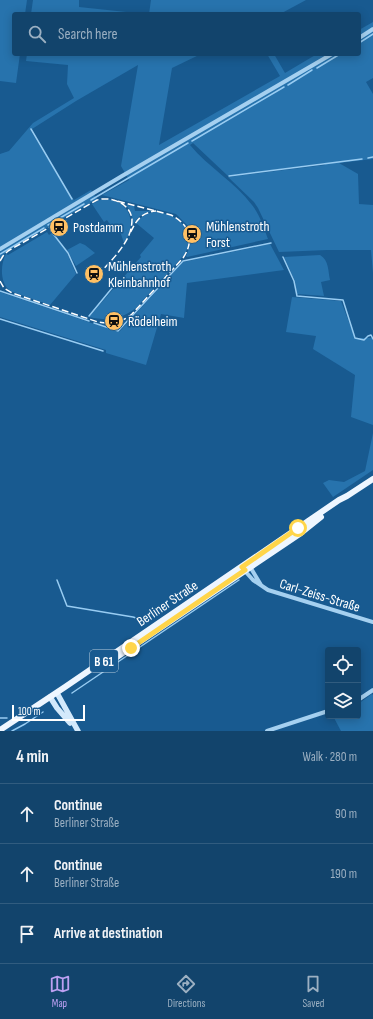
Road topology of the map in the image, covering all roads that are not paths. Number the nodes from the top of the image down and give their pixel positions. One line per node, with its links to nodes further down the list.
1 (373, 29): 2 (street)
2 (361, 37)
3 (329, 56): 4 (street)
4 (0, 249)
5 (373, 479): 6 (main road, Berliner Straße / B 61)
6 (246, 567): 7 (street, Carl-Zeiss-Straße); 9 (main road, Berliner Straße / B 61)
7 (373, 622)
8 (373, 690): 10 (street)
9 (58, 694): 11 (main road, Berliner Straße / B 61); 14 (main road)
10 (361, 698)
11 (51, 699): 13 (main road, Berliner Straße / B 61); 14 (main road); 15 (main road, Berliner Straße / B 61)
12 (325, 712): 16 (street)
13 (0, 730)
14 (77, 730)
15 (4, 731)
16 (267, 731)

